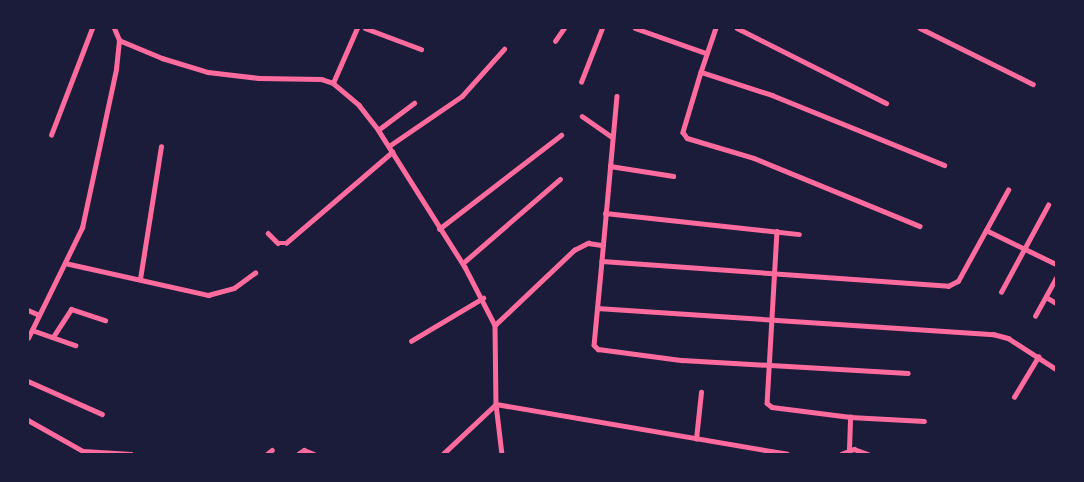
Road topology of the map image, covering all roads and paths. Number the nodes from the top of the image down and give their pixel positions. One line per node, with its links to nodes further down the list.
1 (92, 28): 27 (street)
2 (114, 28): 13 (street)
3 (357, 28): 20 (street)
4 (365, 28): 15 (street)
5 (564, 28): 14 (street)
6 (602, 28): 19 (street)
7 (635, 28): 17 (street)
8 (716, 28): 17 (street)
9 (737, 28): 12 (street)
10 (749, 28): 12 (street)
11 (920, 28): 21 (street)
12 (746, 34): 24 (street)
13 (119, 40): 20 (street); 49 (street)
14 (555, 41)
15 (421, 49)
16 (504, 49): 30 (street)
17 (706, 53): 18 (street)
18 (701, 72): 33 (street); 40 (street)
19 (581, 82)
20 (333, 83): 26 (street)
21 (1033, 84)
22 (617, 96): 29 (street)
23 (414, 103): 26 (street)
24 (886, 103)
25 (582, 116): 29 (street)
26 (378, 130): 30 (street)
27 (51, 135)
28 (561, 135): 41 (street)
29 (611, 136): 34 (street)
30 (389, 146): 32 (street)
31 (161, 147): 55 (street)
32 (392, 152): 41 (street); 44 (street)
33 (944, 165)
34 (610, 166): 35 (street); 39 (street)
35 (673, 176)
36 (560, 179): 50 (street)
37 (1008, 190): 42 (street)
38 (1048, 205): 47 (street)
39 (605, 213): 43 (street); 46 (street)
40 (920, 226)
41 (440, 229): 50 (street)
42 (986, 230): 47 (street); 53 (street)
43 (777, 231): 45 (street); 53 (street)
44 (268, 233)
45 (799, 234)
46 (603, 245): 48 (street); 66 (street)
47 (1025, 249): 51 (street); 56 (street)
48 (602, 261): 53 (street); 60 (street)
49 (65, 263): 55 (street); 62 (street)
50 (462, 263): 58 (street)
51 (1056, 264)
52 (255, 273): 55 (street)
53 (772, 275): 64 (street)
54 (1056, 278): 57 (street)
55 (140, 279)
56 (1001, 292)
57 (1046, 297): 59 (street); 63 (street)
58 (482, 298): 66 (street); 70 (street)
59 (1056, 303)
60 (598, 308): 64 (street); 73 (street)
61 (28, 310): 62 (street)
62 (40, 315): 67 (street)
63 (1035, 316)
64 (770, 317): 72 (street); 73 (street)
65 (105, 320): 68 (street)
66 (495, 325): 79 (street)
67 (32, 330): 68 (street); 69 (street)
68 (53, 337): 71 (street)
69 (28, 338)
70 (411, 341)
71 (75, 345)
72 (1038, 357): 74 (street); 78 (street)
73 (770, 366): 75 (street); 81 (street)
74 (1056, 369)
75 (908, 373)
76 (28, 381): 80 (street)
77 (701, 392): 84 (street)
78 (1014, 397)
79 (496, 404): 84 (street); 91 (street); 92 (street)
80 (102, 414)
81 (850, 417): 83 (street); 85 (street)
82 (28, 420): 87 (street)
83 (924, 421)
84 (696, 439): 93 (street)
85 (849, 449): 94 (street); 95 (street)
86 (272, 450): 88 (street)
87 (131, 454)
88 (267, 454)
89 (298, 454): 90 (street)
90 (314, 454)
91 (443, 454)
92 (502, 454)
93 (788, 454)
94 (841, 454)
95 (868, 454)

